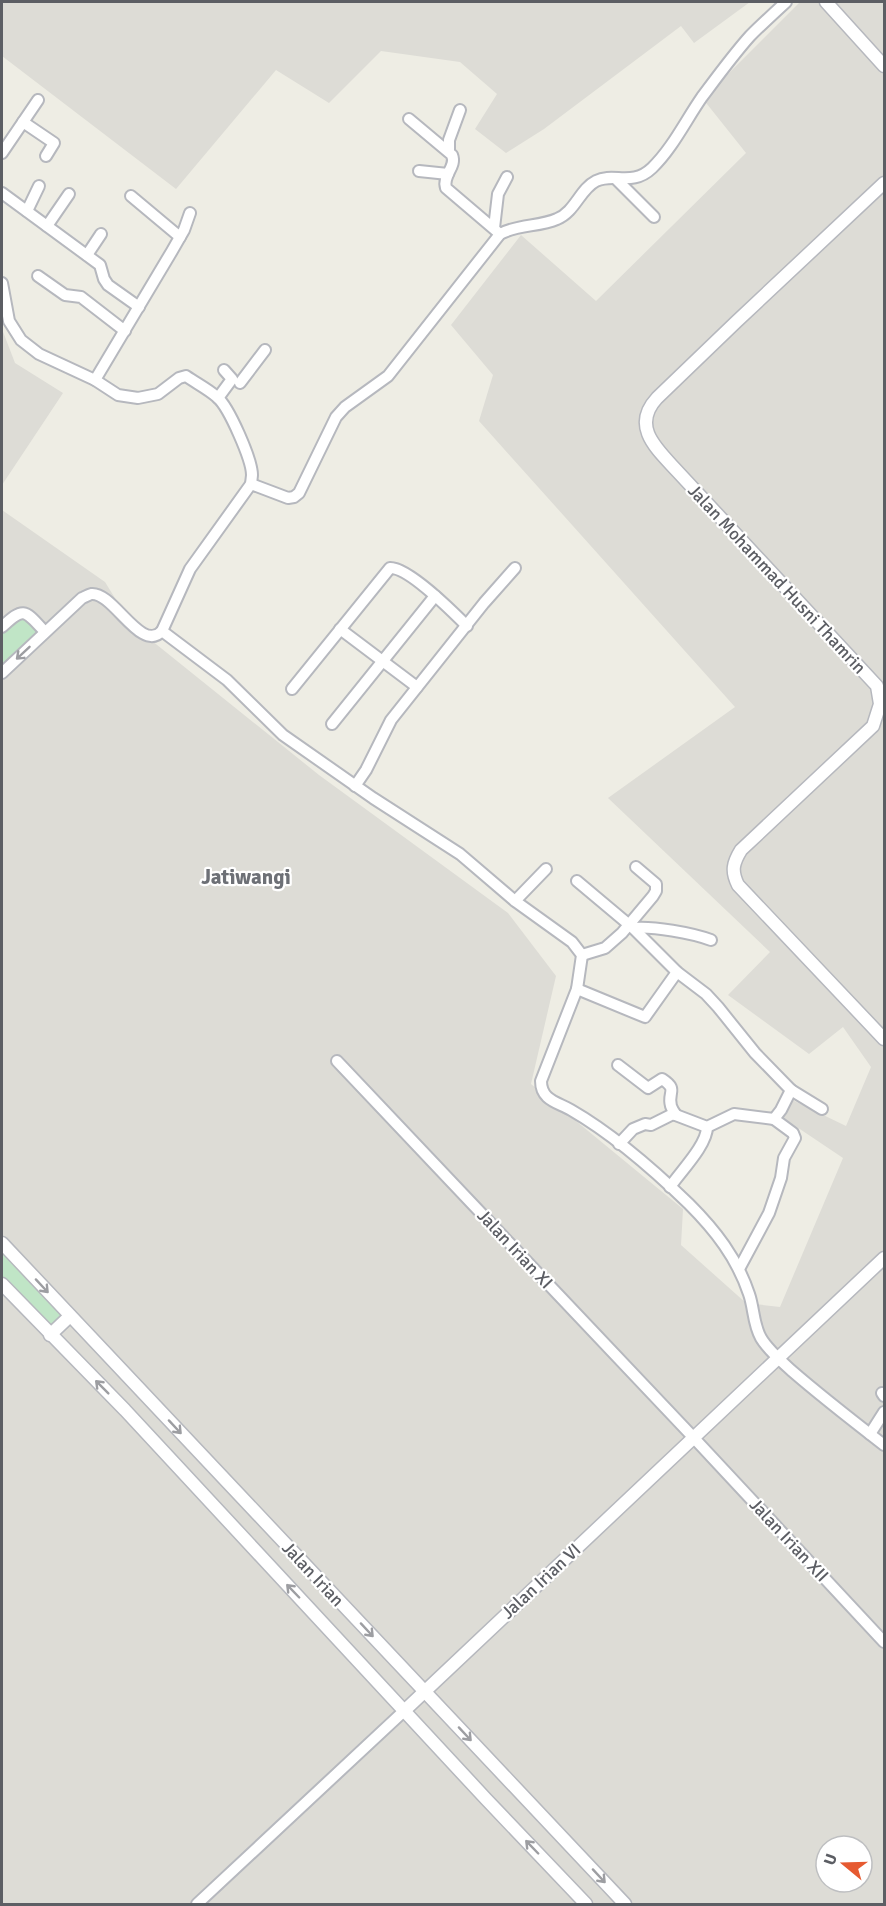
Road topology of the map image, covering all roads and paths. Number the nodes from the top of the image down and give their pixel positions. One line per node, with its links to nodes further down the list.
1 (786, 2): 16 (street)
2 (826, 2): 5 (street)
3 (832, 2): 4 (street)
4 (885, 59)
5 (885, 66)
6 (38, 100): 9 (street)
7 (460, 110): 10 (street)
8 (409, 119): 10 (street)
9 (23, 122): 11 (street); 12 (street)
10 (449, 151): 14 (street)
11 (2, 153)
12 (46, 156)
13 (419, 171): 14 (street)
14 (448, 174): 26 (street)
15 (507, 177): 26 (street)
16 (616, 179): 24 (street); 26 (street)
17 (885, 183): 62 (street, Jalan Mohammad Husni Thamrin)
18 (39, 186): 22 (street)
19 (2, 193): 22 (street)
20 (69, 194): 25 (street)
21 (130, 195): 28 (street)
22 (27, 211): 25 (street)
23 (190, 213): 28 (street)
24 (654, 217)
25 (47, 226): 29 (street)
26 (497, 231): 39 (street)
27 (101, 234): 29 (street)
28 (180, 237): 32 (street)
29 (87, 255): 32 (street)
30 (38, 276): 33 (street)
31 (2, 283): 36 (street)
32 (139, 307): 33 (street)
33 (125, 331): 36 (street)
34 (264, 350): 37 (street)
35 (224, 370): 37 (street)
36 (95, 380): 38 (street)
37 (239, 383): 38 (street)
38 (218, 398): 39 (street)
39 (251, 484): 46 (street)
40 (515, 568): 42 (street)
41 (435, 596): 42 (street); 44 (street); 47 (street)
42 (467, 626): 49 (street)
43 (2, 627): 45 (street)
44 (340, 629): 47 (street); 50 (street)
45 (45, 632): 46 (street); 48 (street, one-way to 48)
46 (162, 632): 52 (street)
47 (382, 661): 49 (street); 51 (street)
48 (2, 673)
49 (417, 687): 52 (street)
50 (292, 689)
51 (332, 724)
52 (355, 786): 56 (street)
53 (636, 867): 57 (street)
54 (546, 869): 56 (street)
55 (578, 881): 57 (street)
56 (515, 901): 59 (street)
57 (631, 927): 58 (street); 59 (street); 60 (street)
58 (711, 940)
59 (582, 955): 61 (street)
60 (677, 972): 61 (street); 65 (street)
61 (577, 989): 70 (street)
62 (885, 1039)
63 (337, 1061): 81 (street, Jalan Irian XI)
64 (618, 1065): 67 (street)
65 (791, 1090): 66 (street); 68 (street)
66 (822, 1109)
67 (676, 1115): 69 (street); 70 (street)
68 (774, 1119): 69 (street); 74 (street)
69 (707, 1127): 71 (street)
70 (619, 1144): 71 (street)
71 (670, 1187): 74 (street)
72 (2, 1243): 76 (street, Jalan Irian, one-way to 76)
73 (885, 1258): 78 (street, Jalan Irian VI)
74 (739, 1269): 78 (street)
75 (2, 1284): 77 (street, Jalan Irian)
76 (70, 1316): 77 (street); 84 (street, Jalan Irian, one-way to 84)
77 (50, 1335): 85 (street, Jalan Irian, one-way to 77)
78 (778, 1358): 80 (street); 81 (street, Jalan Irian VI)
79 (885, 1412): 80 (street)
80 (870, 1434): 82 (street)
81 (693, 1437): 83 (street, Jalan Irian XII); 84 (street, Jalan Irian VI)
82 (885, 1445)
83 (885, 1642)
84 (425, 1692): 85 (street, Jalan Irian VI); 88 (street, Jalan Irian, one-way to 88)
85 (404, 1711): 86 (street, Jalan Irian VI); 87 (street, Jalan Irian, one-way to 85)
86 (197, 1905)
87 (586, 1905)
88 (625, 1905)

